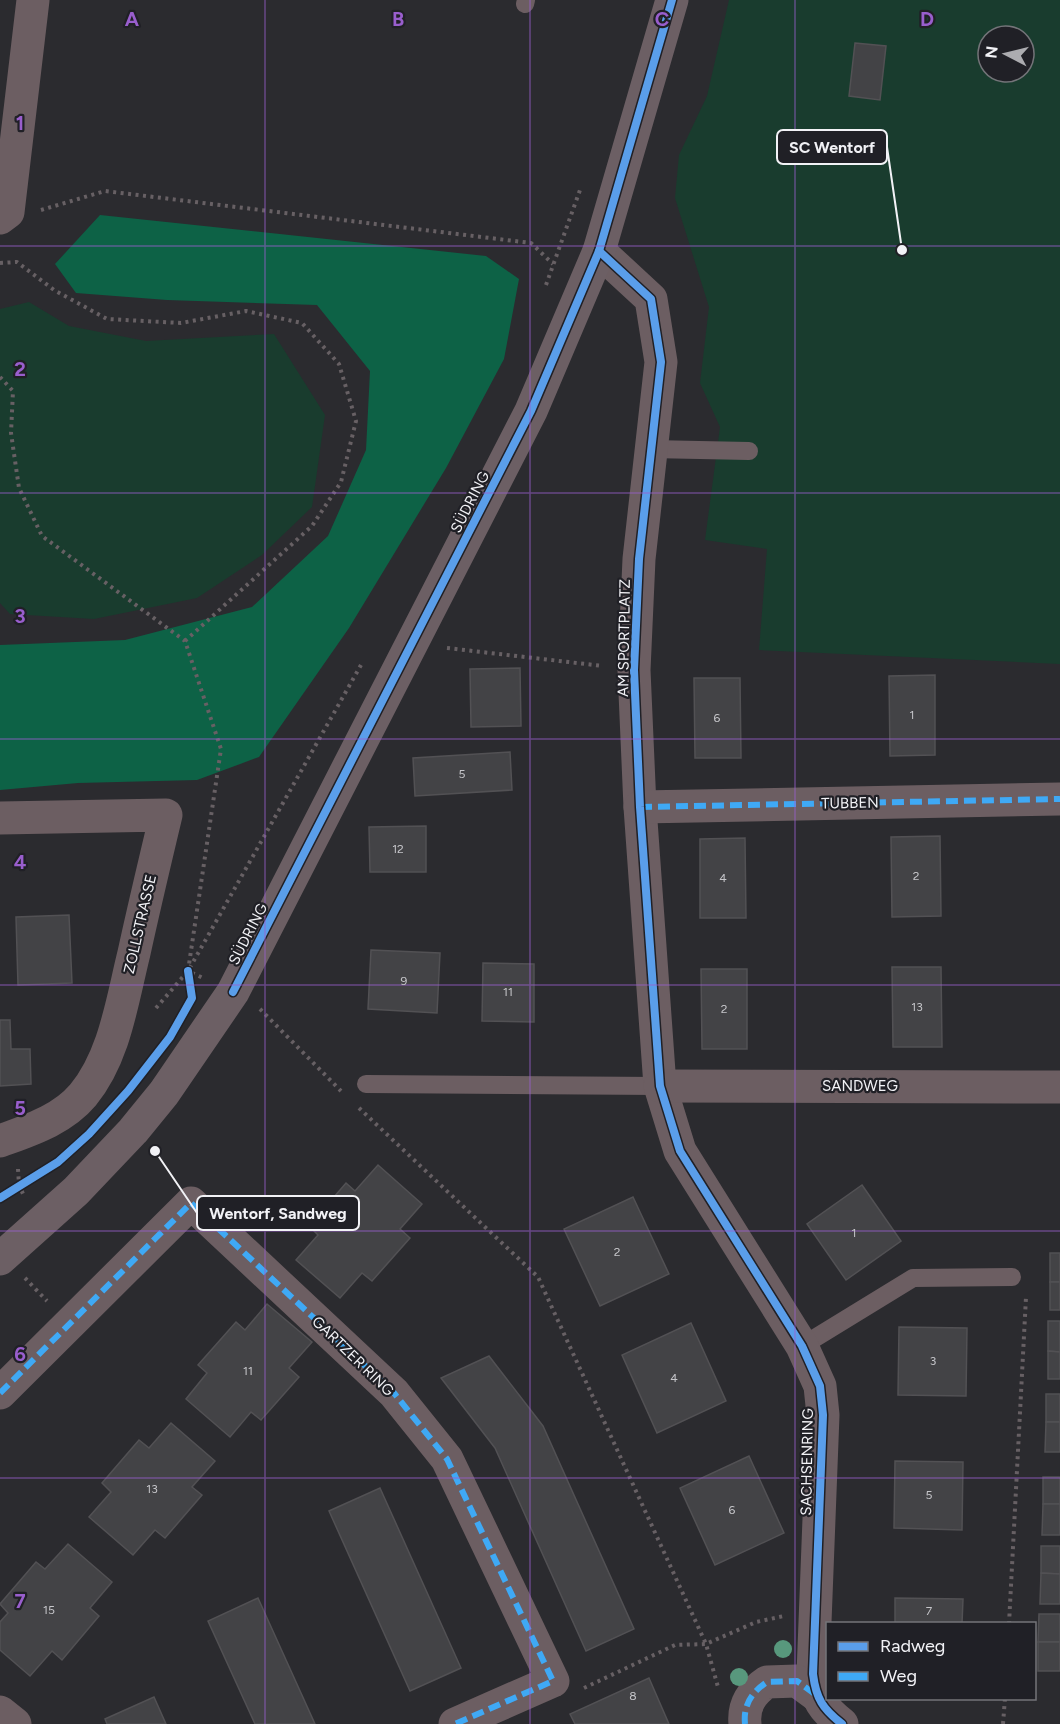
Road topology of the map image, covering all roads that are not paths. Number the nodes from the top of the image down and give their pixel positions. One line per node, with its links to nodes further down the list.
1 (33, 0): 3 (street)
2 (672, 0): 4 (main road, SÜDRING)
3 (16, 216)
4 (599, 251): 5 (street, AM SPORTPLATZ); 14 (main road, SÜDRING)
5 (650, 449): 6 (lane); 8 (street, AM SPORTPLATZ)
6 (749, 450)
7 (1060, 799): 8 (street, TUBBEN)
8 (640, 807): 11 (street, AM SPORTPLATZ)
9 (0, 818): 13 (street, ZOLLSTRASSE)
10 (366, 1084): 11 (lane)
11 (660, 1086): 12 (street, SANDWEG); 16 (street, SACHSENRING)
12 (1060, 1087)
13 (8, 1138)
14 (2, 1257)
15 (1012, 1277): 16 (lane)
16 (802, 1346): 19 (street, SACHSENRING)
17 (0, 1394): 21 (street, GARTZER RING)
18 (0, 1712): 20 (street)
19 (826, 1712): 22 (street, SACHSENRING)
20 (15, 1724)
21 (455, 1724)
22 (745, 1724)

